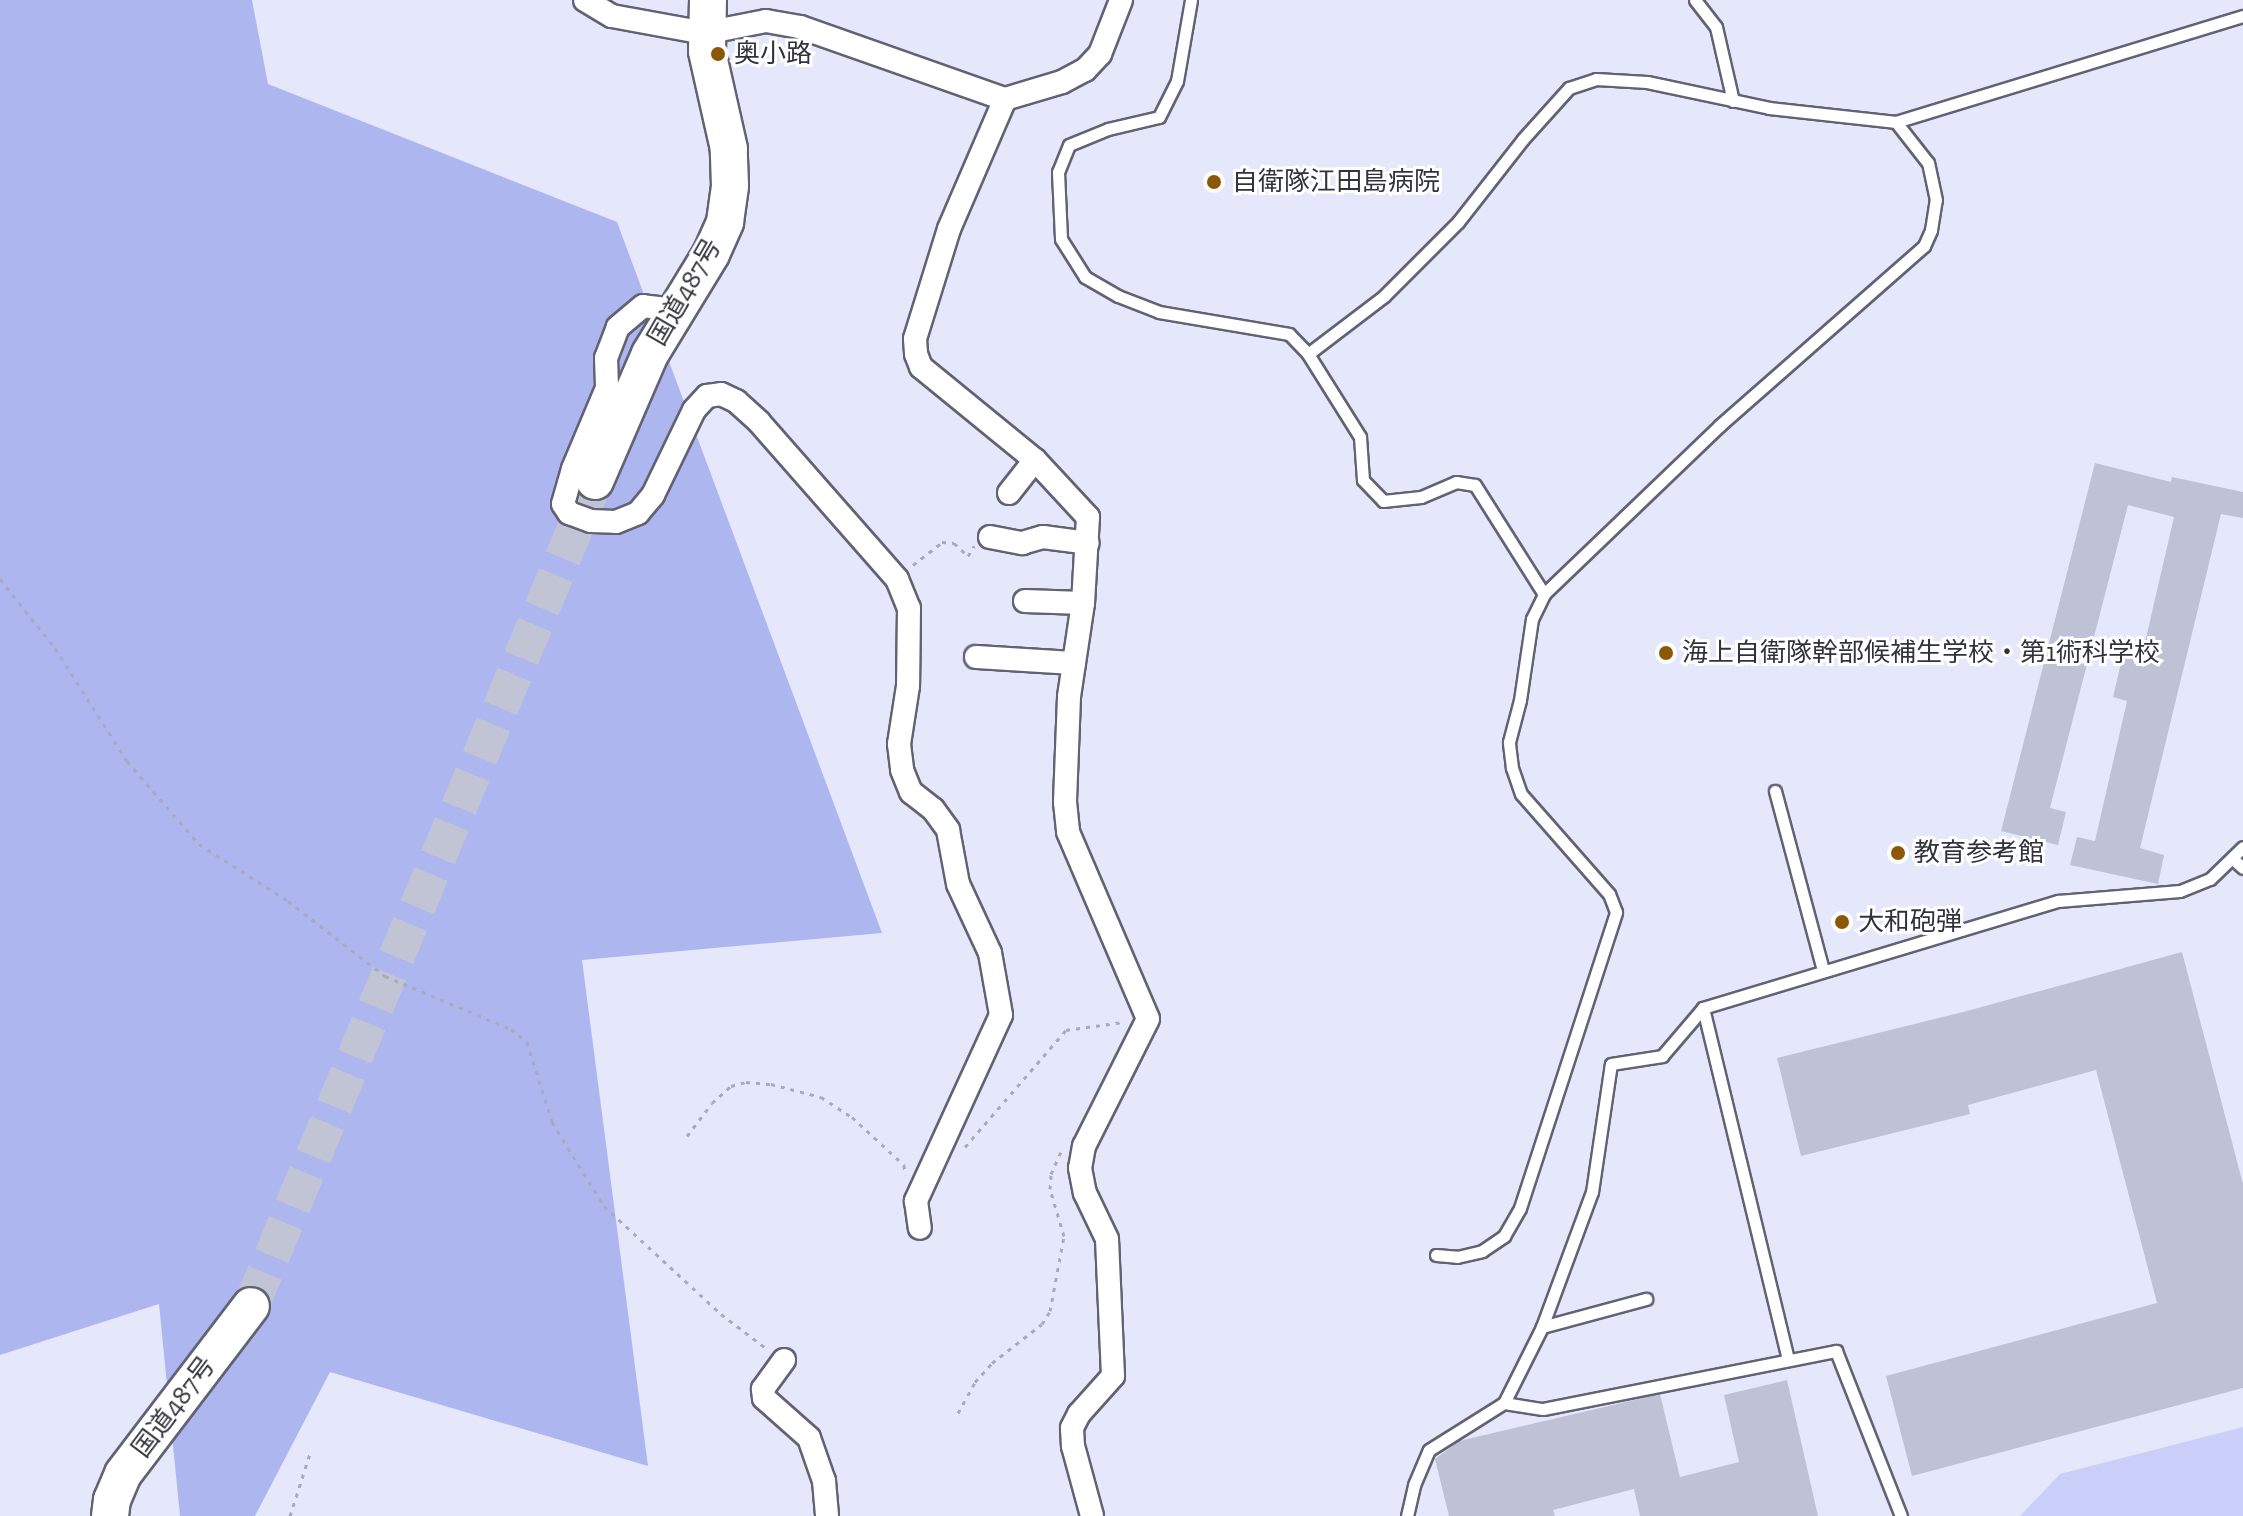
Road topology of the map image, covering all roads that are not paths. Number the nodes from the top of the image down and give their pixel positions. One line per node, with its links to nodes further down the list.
1 (585, 0): 6 (street)
2 (1121, 0): 7 (street)
3 (1191, 0): 11 (lane)
4 (1695, 0): 8 (lane)
5 (2243, 16): 9 (lane)
6 (707, 17): 7 (street); 10 (highway, 国道487号)
7 (1005, 99): 12 (street)
8 (1733, 101): 9 (lane); 11 (lane)
9 (1896, 122): 17 (lane)
10 (675, 310): 13 (highway, 国道487号); 28 (street)
11 (1308, 354): 17 (lane)
12 (1035, 460): 14 (street); 16 (street)
13 (595, 481)
14 (1009, 493)
15 (990, 537): 16 (street)
16 (1088, 543): 19 (street)
17 (1544, 594): 29 (lane)
18 (1025, 601): 19 (street)
19 (1083, 603): 21 (street)
20 (976, 657): 21 (street)
21 (1074, 663): 38 (street)
22 (1775, 791): 26 (lane)
23 (2243, 847): 24 (lane)
24 (2233, 859): 25 (lane); 26 (lane)
25 (2243, 868)
26 (1823, 970): 27 (lane)
27 (1703, 1008): 32 (lane); 34 (lane)
28 (920, 1228)
29 (1436, 1255)
30 (1646, 1299): 32 (lane)
31 (251, 1306): 36 (highway, 国道487号)
32 (1542, 1327): 35 (lane)
33 (784, 1360): 37 (street)
34 (1788, 1360): 35 (lane); 40 (lane)
35 (1504, 1403): 39 (lane)
36 (110, 1516)
37 (827, 1516)
38 (1092, 1516)
39 (1407, 1516)
40 (1901, 1516)

